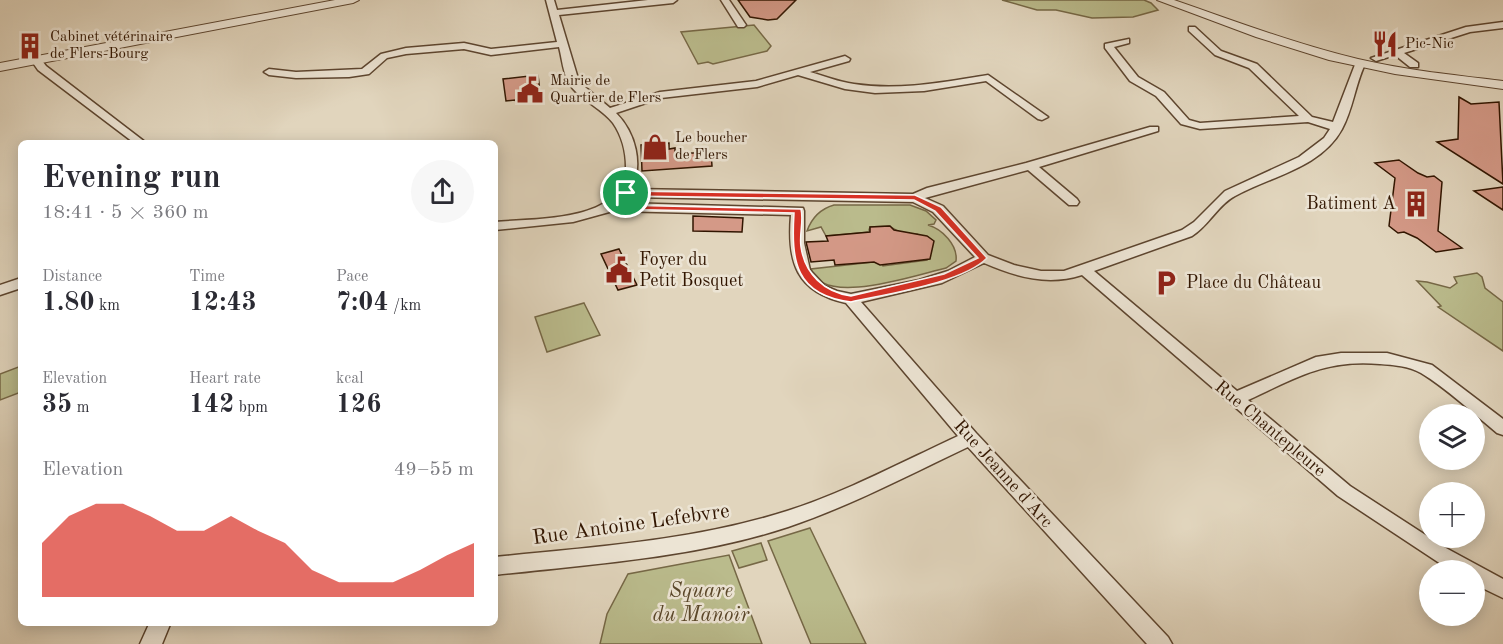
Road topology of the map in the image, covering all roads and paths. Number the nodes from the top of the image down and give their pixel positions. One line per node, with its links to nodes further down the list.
1 (353, 0): 16 (street)
2 (550, 0): 7 (street)
3 (673, 0): 7 (street)
4 (725, 0): 8 (street)
5 (1163, 0): 17 (street)
6 (1174, 0): 14 (street)
7 (552, 13): 12 (street)
8 (741, 25)
9 (1503, 25): 13 (street)
10 (1192, 29): 25 (street)
11 (1126, 41): 25 (street)
12 (561, 44): 20 (street); 23 (street)
13 (1398, 53): 14 (street); 18 (street)
14 (1376, 58): 17 (street); 18 (street)
15 (845, 59): 21 (street)
16 (36, 60): 19 (street); 28 (street)
17 (1360, 63): 22 (street); 26 (street)
18 (1414, 65): 22 (street)
19 (0, 67)
20 (269, 72)
21 (801, 73): 23 (street); 24 (street)
22 (1503, 83)
23 (609, 112): 30 (street)
24 (1042, 117)
25 (1308, 119): 26 (street)
26 (1336, 127): 38 (street)
27 (1154, 129): 29 (street)
28 (138, 140)
29 (1030, 166): 32 (street); 33 (street)
30 (626, 193): 31 (street); 34 (street)
31 (820, 197): 32 (street); 35 (street)
32 (915, 198): 37 (street)
33 (1073, 202)
34 (612, 207): 35 (street); 36 (street)
35 (798, 211): 41 (street)
36 (498, 226)
37 (983, 258): 38 (street); 41 (street)
38 (1084, 270): 42 (street, Rue Chantepleure)
39 (18, 284): 40 (street)
40 (0, 290)
41 (851, 299): 44 (street, Rue Jeanne d'Arc)
42 (1234, 399): 43 (street); 45 (street, Rue Chantepleure)
43 (1503, 428)
44 (970, 438): 46 (street, Rue Antoine Lefebvre); 51 (street, Rue Jeanne d'Arc)
45 (1452, 560)
46 (498, 566)
47 (1485, 580): 48 (street)
48 (1503, 589)
49 (159, 626): 50 (street)
50 (151, 644)
51 (1161, 644)

